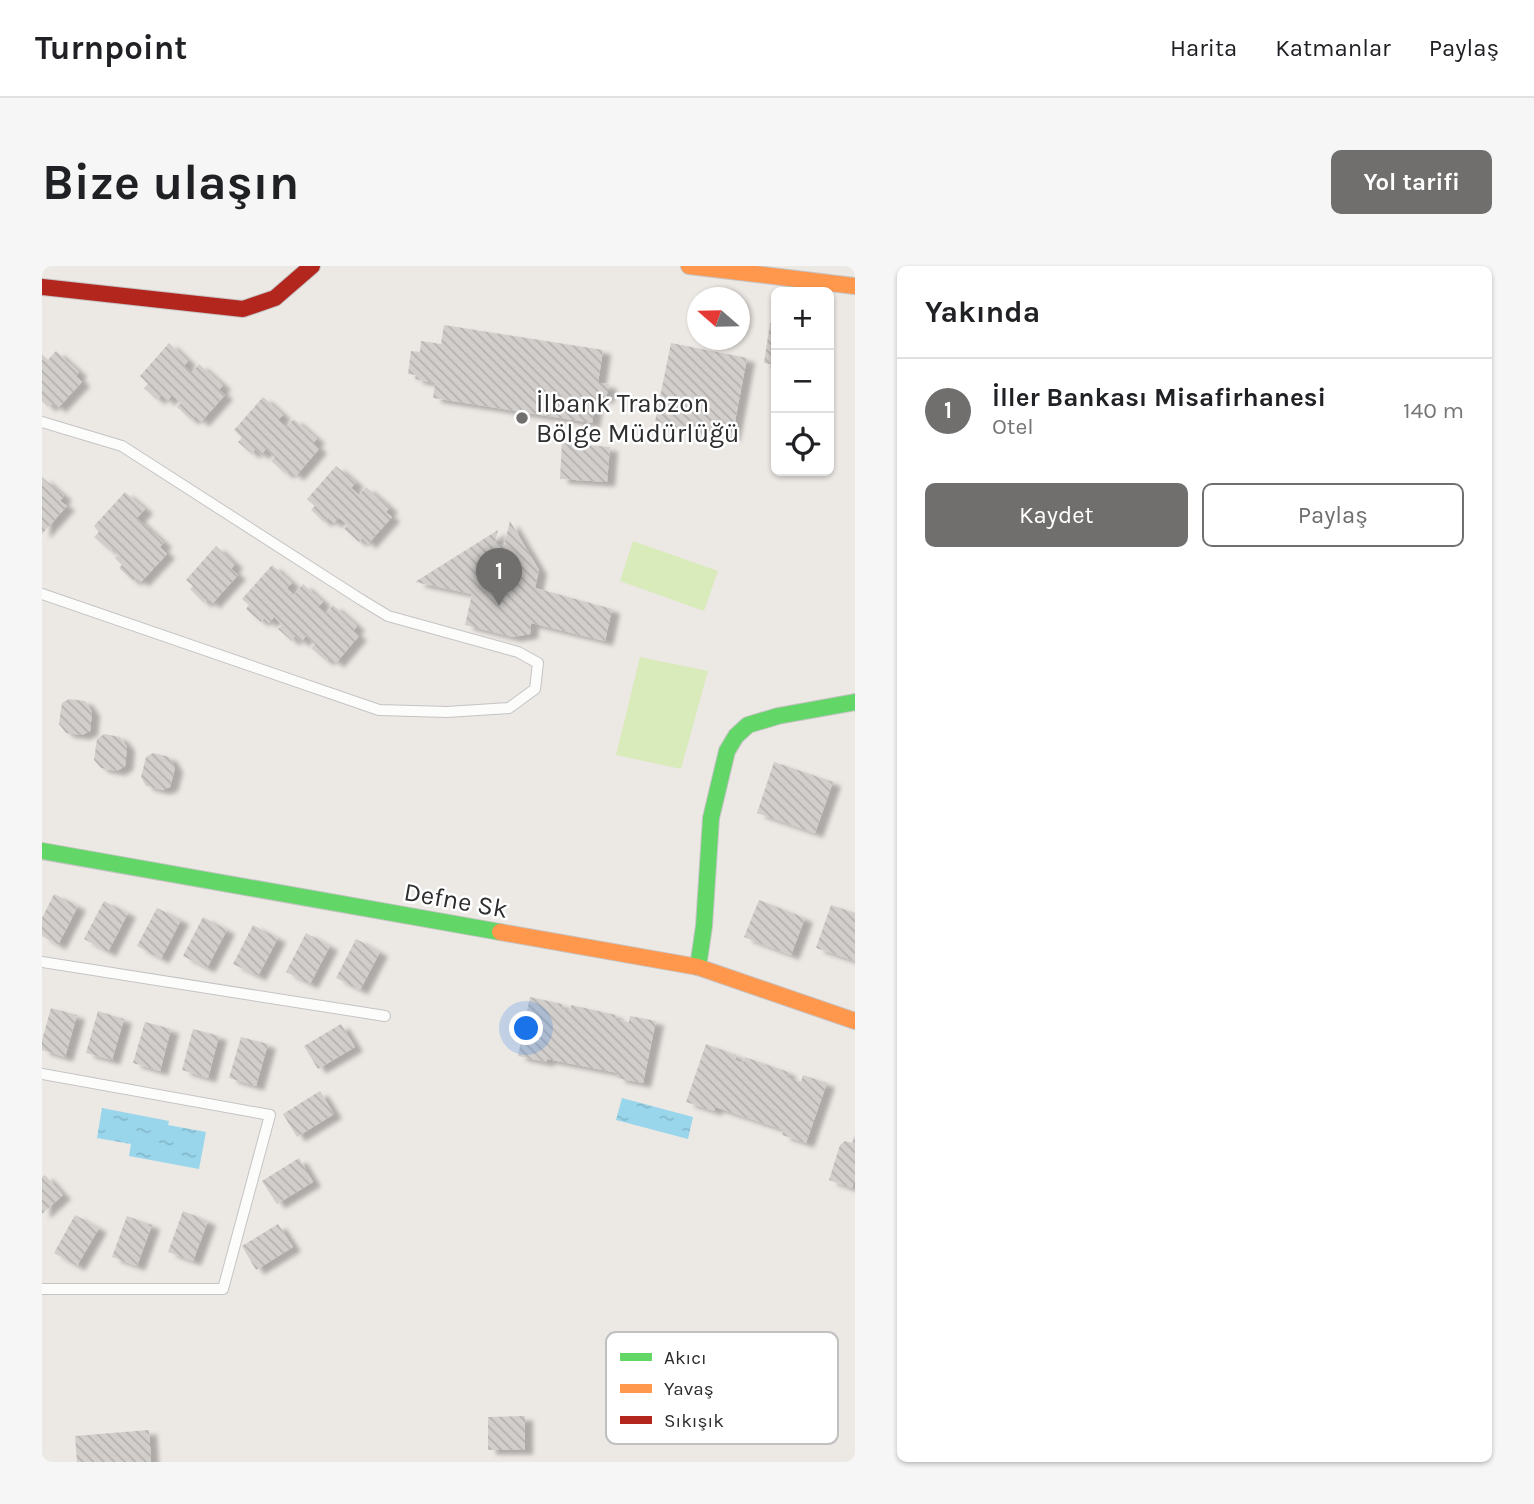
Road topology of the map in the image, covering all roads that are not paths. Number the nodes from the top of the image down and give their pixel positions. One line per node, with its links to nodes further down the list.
1 (312, 266): 4 (main road)
2 (689, 266): 3 (main road)
3 (855, 286)
4 (42, 287)
5 (42, 422): 6 (lane)
6 (42, 594)
7 (855, 702): 10 (main road)
8 (42, 851): 10 (main road, Defne Sk)
9 (42, 962): 11 (lane)
10 (698, 968): 12 (main road, Defne Sk)
11 (385, 1016)
12 (855, 1021)
13 (42, 1074): 14 (lane)
14 (42, 1289)

